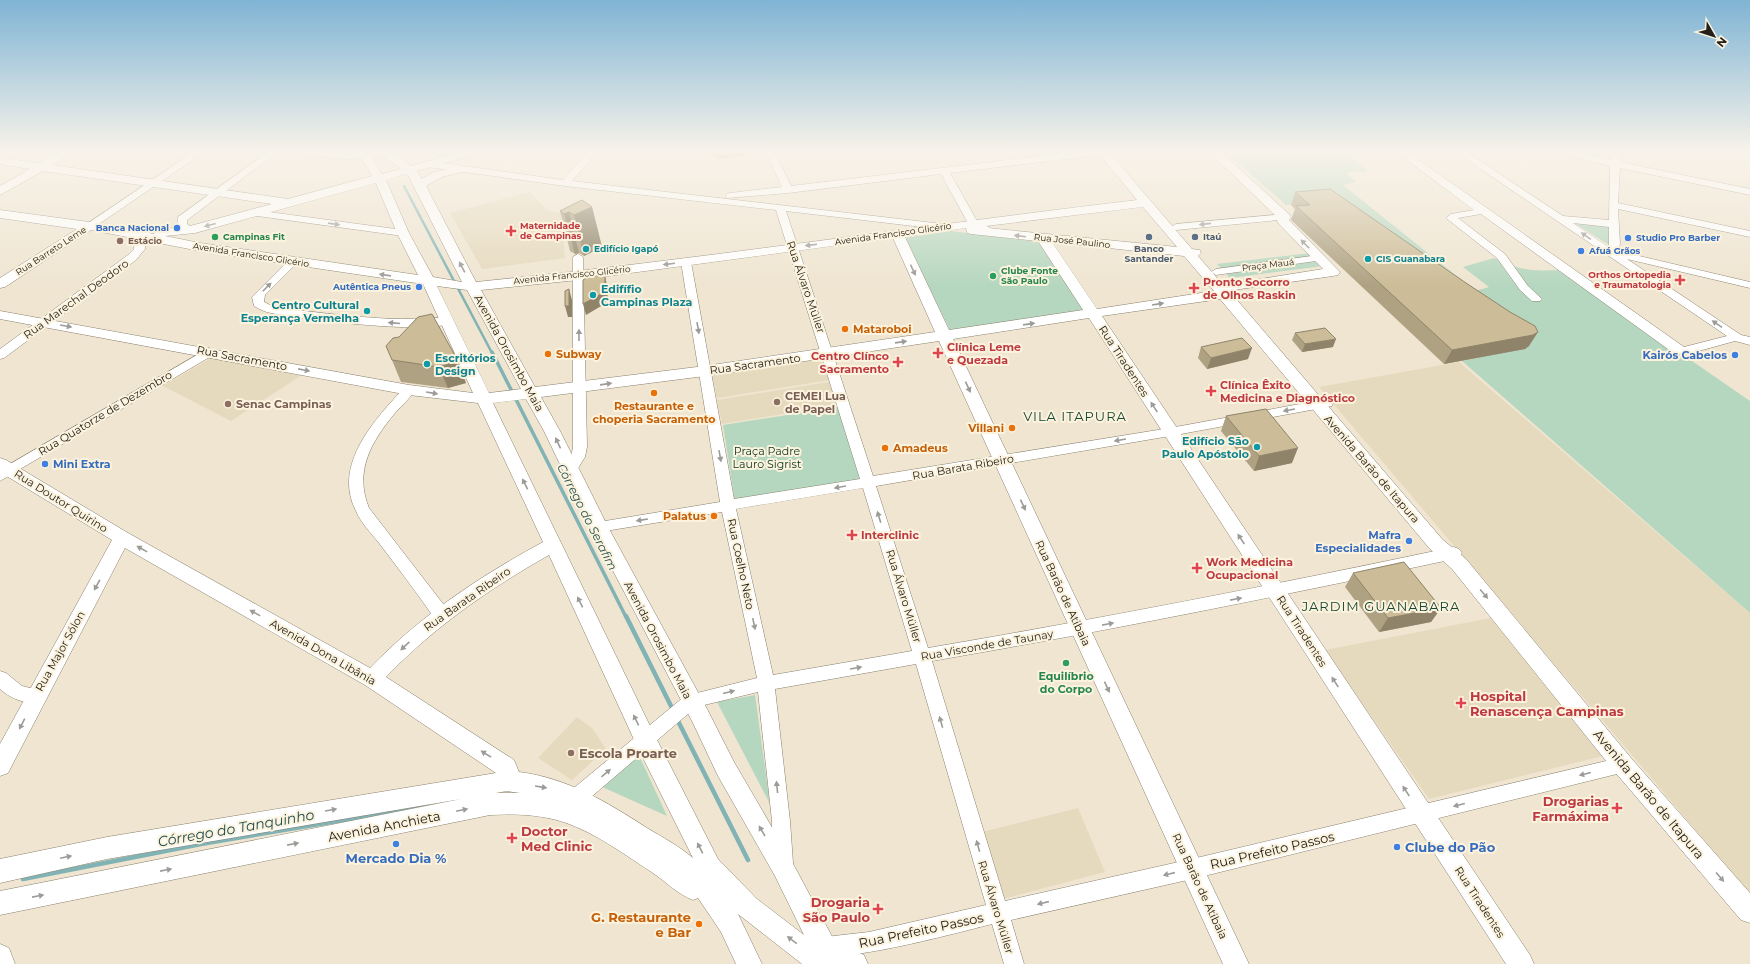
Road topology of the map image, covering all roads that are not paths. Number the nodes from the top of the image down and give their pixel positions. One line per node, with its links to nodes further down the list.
1 (134, 196): 30 (street, Rua Barreto Leme)
2 (214, 196): 35 (street)
3 (245, 196): 18 (main road)
4 (315, 196): 18 (main road)
5 (387, 196): 37 (main road)
6 (424, 196): 55 (main road, Avenida Orosimbo Maia, one-way to 6)
7 (679, 196): 17 (street)
8 (731, 196): 17 (street)
9 (753, 196): 20 (street)
10 (958, 196): 28 (street)
11 (1140, 196): 19 (main road, Avenida Barão de Itapura)
12 (1151, 196): 33 (main road, Avenida Barão de Itapura)
13 (1262, 196): 26 (main road)
14 (1462, 196): 23 (street)
15 (1526, 196): 27 (street)
16 (1614, 196): 21 (street)
17 (706, 199): 20 (street)
18 (290, 203): 24 (main road)
19 (1146, 203): 28 (main road, Avenida Francisco Glicério); 43 (main road, Avenida Barão de Itapura)
20 (754, 205): 22 (street)
21 (1614, 205): 29 (street); 38 (street)
22 (780, 208): 31 (street); 41 (street, Rua Álvaro Müller)
23 (1483, 211): 57 (street); 63 (street)
24 (254, 213): 35 (main road, one-way to 35); 37 (street, one-way to 37)
25 (0, 214): 30 (main road, Avenida Francisco Glicério)
26 (1285, 217): 33 (street, one-way to 33); 45 (main road, one-way to 26)
27 (1561, 219): 29 (street); 42 (street, one-way to 27)
28 (973, 223): 32 (main road, Avenida Francisco Glicério); 36 (street)
29 (1613, 224): 42 (street)
30 (89, 226): 34 (main road, Avenida Francisco Glicério); 53 (main road, Rua Barreto Leme)
31 (894, 227): 32 (main road, Avenida Francisco Glicério); 41 (main road, Avenida Francisco Glicério, one-way to 41); 62 (main road, Rua Barão de Atibaia, one-way to 62)
32 (943, 227): 36 (main road, Rua José Paulino)
33 (1176, 227): 43 (main road, Avenida Barão de Itapura)
34 (114, 230): 35 (main road); 39 (main road, Avenida Francisco Glicério)
35 (191, 230)
36 (993, 232): 40 (main road, Rua José Paulino, one-way to 36)
37 (402, 233): 52 (main road)
38 (1750, 234)
39 (140, 237): 46 (main road, Avenida Francisco Glicério); 61 (street, Rua Marechal Deodoro)
40 (1043, 238): 43 (main road, Rua José Paulino); 58 (main road, Rua Tiradentes)
41 (792, 248): 47 (main road, Avenida Francisco Glicério); 67 (street, Rua Álvaro Müller)
42 (1608, 251): 48 (street); 51 (street)
43 (1194, 253): 49 (main road, Avenida Barão de Itapura); 56 (main road, Avenida Barão de Itapura)
44 (578, 257): 50 (street)
45 (1319, 258): 49 (street, Praça Mauá); 56 (main road, Praça Mauá)
46 (294, 261): 52 (main road, Avenida Francisco Glicério, one-way to 46); 60 (street, one-way to 46)
47 (686, 262): 50 (main road, Avenida Francisco Glicério, one-way to 50); 69 (street, Rua Coelho Neto, one-way to 69)
48 (1667, 265): 51 (street); 54 (street)
49 (1216, 272): 56 (main road, Avenida Barão de Itapura)
50 (578, 276): 55 (main road, Avenida Francisco Glicério); 70 (street, one-way to 50)
51 (1646, 276): 63 (street, one-way to 51)
52 (433, 282): 55 (main road, Avenida Francisco Glicério); 60 (main road)
53 (0, 284)
54 (1750, 285)
55 (466, 286): 72 (main road, Avenida Orosimbo Maia)
56 (1226, 290): 58 (main road, Rua Sacramento, one-way to 56); 74 (main road, Avenida Barão de Itapura)
57 (1536, 299)
58 (1093, 314): 62 (main road, Rua Sacramento, one-way to 58); 75 (main road, Rua Tiradentes, one-way to 58)
59 (0, 315): 61 (main road, Rua Sacramento)
60 (446, 321): 73 (main road)
61 (43, 322): 66 (main road, Rua Sacramento, one-way to 66); 68 (street, Rua Marechal Deodoro)
62 (944, 336): 67 (main road, Rua Sacramento, one-way to 62); 76 (main road, Rua Barão de Atibaia, one-way to 76)
63 (1736, 337): 64 (street); 65 (street)
64 (1750, 341)
65 (1750, 346)
66 (209, 352): 71 (main road, Rua Sacramento, one-way to 71); 77 (street, Rua Quatorze de Dezembro)
67 (828, 353): 69 (main road, Rua Sacramento); 79 (street, Rua Álvaro Müller)
68 (0, 354)
69 (705, 371): 70 (main road, Rua Sacramento, one-way to 69); 80 (street, Rua Coelho Neto, one-way to 80)
70 (579, 387): 72 (main road, Rua Sacramento); 78 (street)
71 (409, 390): 73 (main road, Rua Sacramento, one-way to 73); 86 (street)
72 (529, 394): 73 (main road, Rua Sacramento); 78 (main road, Avenida Orosimbo Maia, one-way to 72)
73 (487, 399): 83 (main road, one-way to 73)
74 (1322, 404): 75 (street, Rua Barata Ribeiro, one-way to 75); 84 (main road, Avenida Barão de Itapura)
75 (1170, 432): 76 (street, Rua Barata Ribeiro, one-way to 76); 85 (main road, Rua Tiradentes, one-way to 75)
76 (1002, 460): 79 (street, Rua Barata Ribeiro); 87 (main road, Rua Barão de Atibaia, one-way to 87)
77 (3, 469): 82 (main road, Rua Doutor Quirino)
78 (570, 470): 81 (main road, Avenida Orosimbo Maia)
79 (868, 483): 80 (street, Rua Barata Ribeiro, one-way to 80); 88 (street, Rua Álvaro Müller, one-way to 79)
80 (728, 506): 81 (street, Rua Barata Ribeiro, one-way to 81); 91 (street, Rua Coelho Neto, one-way to 91)
81 (598, 527): 93 (main road, Avenida Orosimbo Maia)
82 (122, 538): 90 (main road, Avenida Dona Libânia, one-way to 82); 92 (main road, Rua Major Sólon, one-way to 92)
83 (552, 545): 86 (main road, Rua Barata Ribeiro); 94 (main road, one-way to 83)
84 (1453, 557): 85 (street, Rua Visconde de Taunay); 95 (main road, Avenida Barão de Itapura, one-way to 95)
85 (1276, 591): 87 (street, Rua Visconde de Taunay, one-way to 85); 99 (main road, Rua Tiradentes, one-way to 85)
86 (441, 614): 90 (main road, Rua Barata Ribeiro, one-way to 90)
87 (1079, 629): 88 (street, Rua Visconde de Taunay); 101 (main road, Rua Barão de Atibaia, one-way to 101)
88 (922, 656): 91 (street, Rua Visconde de Taunay, one-way to 88); 105 (street, Rua Álvaro Müller, one-way to 88)
89 (0, 678): 92 (street)
90 (372, 679): 97 (main road, Avenida Dona Libânia, one-way to 90)
91 (766, 683): 93 (street, Rua Visconde de Taunay, one-way to 91); 100 (street, Rua Coelho Neto, one-way to 91)
92 (36, 696): 96 (main road, Rua Major Sólon, one-way to 96)
93 (686, 705): 94 (street, Rua Visconde de Taunay); 100 (main road, Avenida Orosimbo Maia, one-way to 93)
94 (651, 733): 98 (street, Rua Visconde de Taunay, one-way to 94); 107 (main road, one-way to 94)
95 (1623, 765): 99 (street, Rua Prefeito Passos, one-way to 99); 104 (main road, Avenida Barão de Itapura, one-way to 104)
96 (0, 766)
97 (505, 781): 98 (main road, one-way to 98); 102 (main road, Avenida Anchieta, one-way to 97)
98 (576, 798): 106 (main road)
99 (1422, 814): 101 (street, Rua Prefeito Passos); 113 (main road, Rua Tiradentes)
100 (783, 868): 107 (main road, Avenida Orosimbo Maia)
101 (1192, 869): 105 (street, Rua Prefeito Passos, one-way to 105); 112 (main road, Rua Barão de Atibaia)
102 (0, 871)
103 (0, 904): 106 (main road, Avenida Anchieta, one-way to 106)
104 (1750, 912)
105 (998, 914): 107 (street, Rua Prefeito Passos); 111 (street, Rua Álvaro Müller)
106 (740, 946)
107 (827, 956): 110 (main road)
108 (0, 957): 109 (main road)
109 (2, 964)
110 (855, 964)
111 (1014, 964)
112 (1236, 964)
113 (1520, 964)

